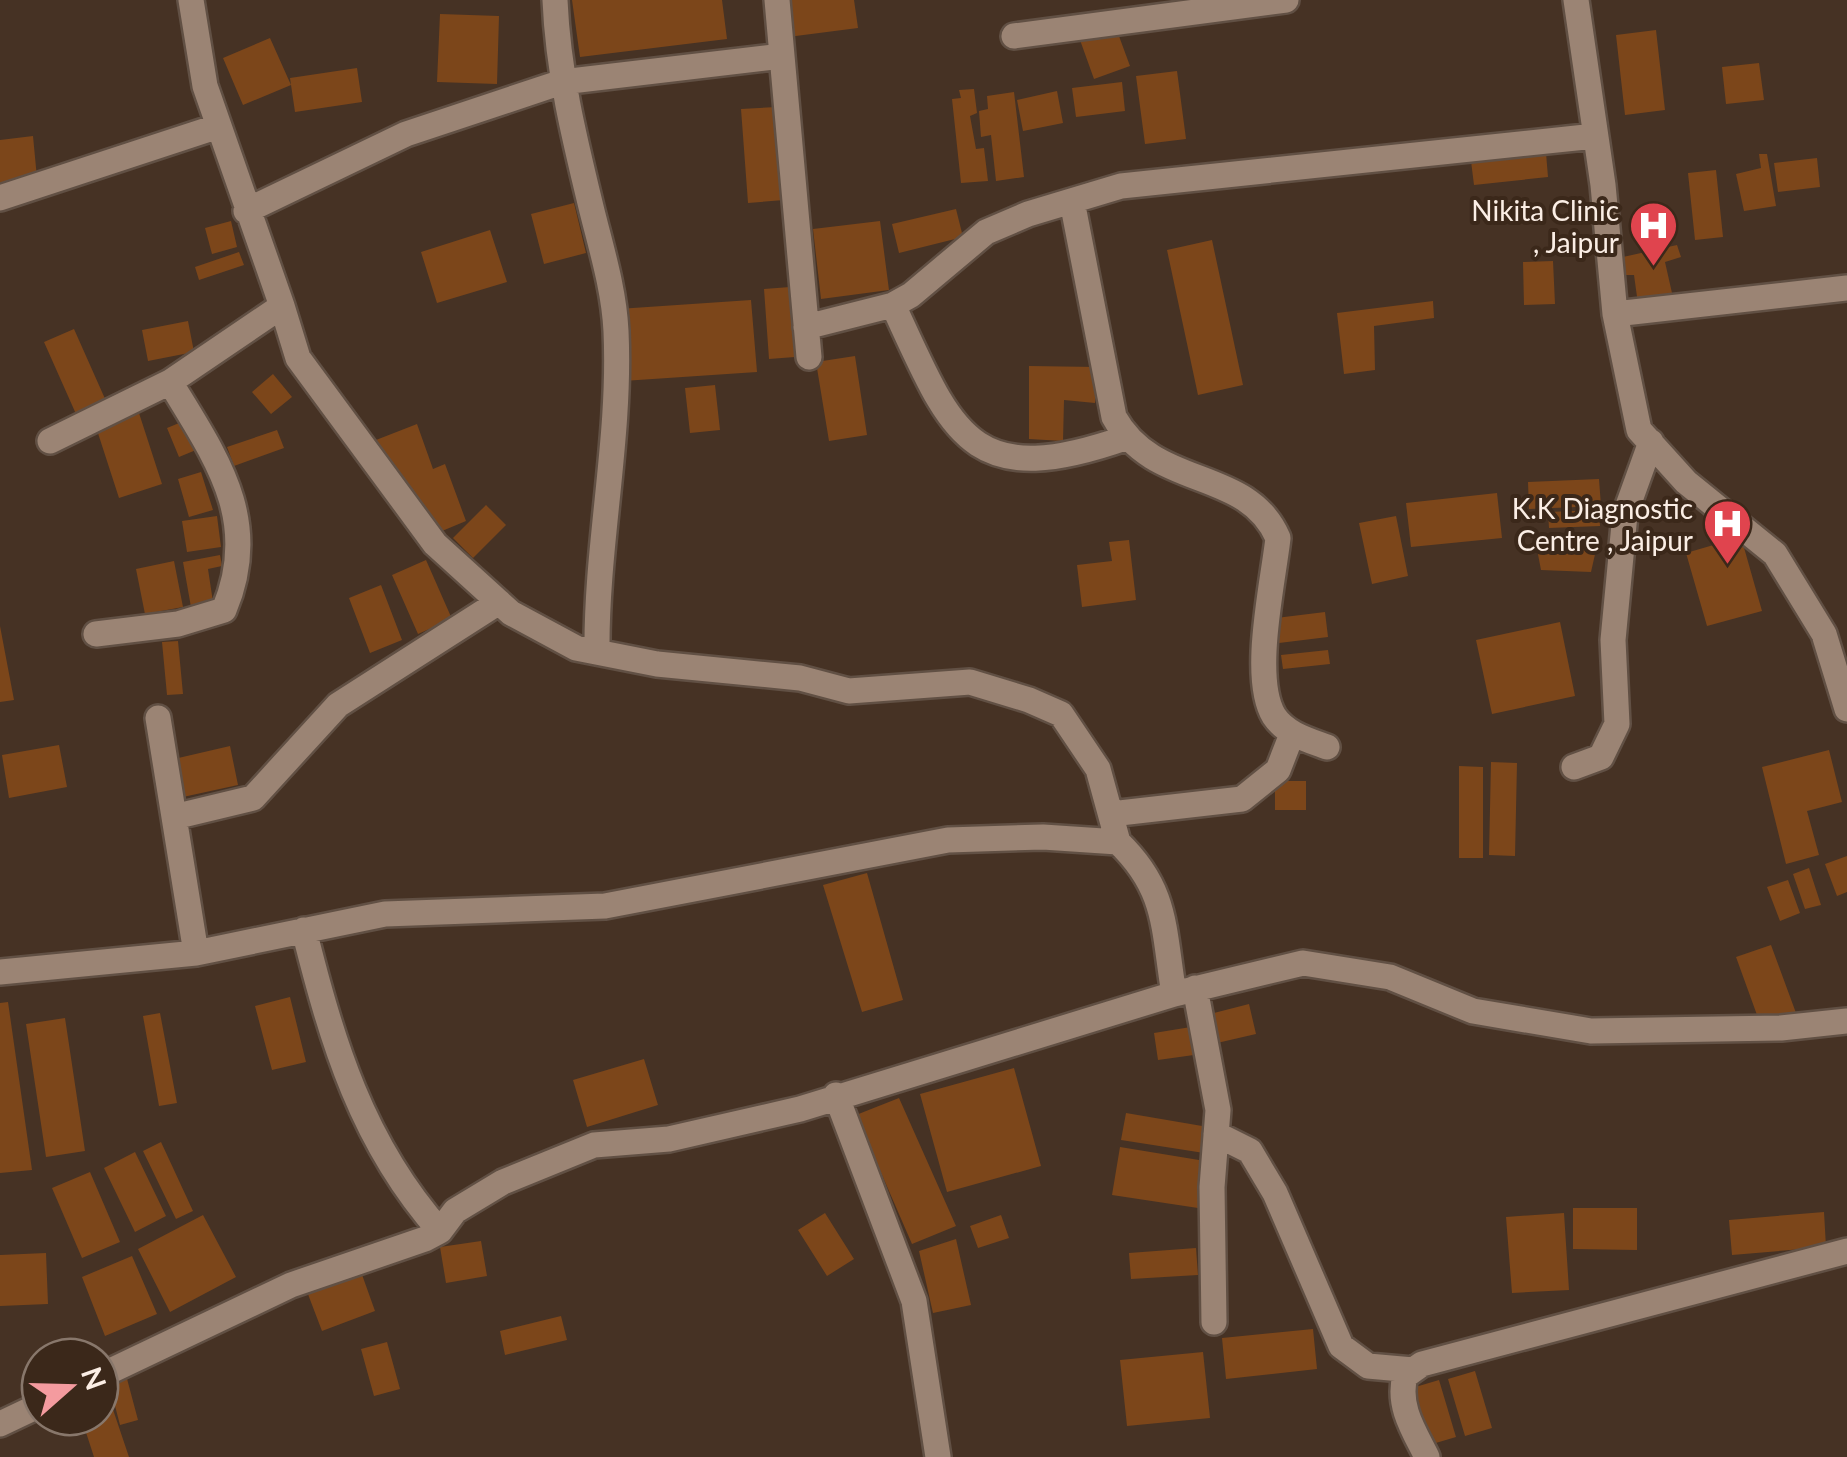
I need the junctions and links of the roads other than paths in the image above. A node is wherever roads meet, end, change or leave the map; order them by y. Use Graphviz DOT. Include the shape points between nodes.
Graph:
graph roads {
  1 [pos="192,0"];
  2 [pos="555,0"];
  3 [pos="777,0"];
  4 [pos="1286,0"];
  5 [pos="1576,0"];
  6 [pos="1014,36"];
  7 [pos="782,56"];
  8 [pos="562,82"];
  9 [pos="218,126"];
  10 [pos="1595,136"];
  11 [pos="0,198"];
  12 [pos="1072,201"];
  13 [pos="246,212"];
  14 [pos="1847,288"];
  15 [pos="893,304"];
  16 [pos="282,306"];
  17 [pos="1615,314"];
  18 [pos="806,327"];
  19 [pos="809,357"];
  20 [pos="170,382"];
  21 [pos="1125,438"];
  22 [pos="50,441"];
  23 [pos="1650,442"];
  24 [pos="499,602"];
  25 [pos="96,634"];
  26 [pos="597,652"];
  27 [pos="1847,709"];
  28 [pos="158,718"];
  29 [pos="1292,734"];
  30 [pos="1327,747"];
  31 [pos="1574,767"];
  32 [pos="1111,814"];
  33 [pos="174,817"];
  34 [pos="1118,842"];
  35 [pos="304,930"];
  36 [pos="196,953"];
  37 [pos="0,972"];
  38 [pos="1184,991"];
  39 [pos="1847,1022"];
  40 [pos="836,1095"];
  41 [pos="1216,1134"];
  42 [pos="440,1231"];
  43 [pos="1847,1251"];
  44 [pos="1214,1322"];
  45 [pos="120,1366"];
  46 [pos="1414,1370"];
  47 [pos="938,1457"];
  48 [pos="1427,1457"];
  1 -- 9 [label="street"];
  2 -- 8 [label="street"];
  3 -- 7 [label="street"];
  4 -- 6 [label="street"];
  5 -- 10 [label="street"];
  7 -- 8 [label="street"];
  7 -- 18 [label="street"];
  8 -- 13 [label="street" via="406,134"];
  8 -- 26 [label="street" via="616,330 615,444 596,592"];
  9 -- 11 [label="street"];
  9 -- 13 [label="street"];
  10 -- 12 [label="street" via="1121,186"];
  10 -- 17 [label="street"];
  12 -- 15 [label="street" via="986,232"];
  12 -- 21 [label="street" via="1106,393"];
  13 -- 16 [label="street"];
  14 -- 17 [label="street"];
  15 -- 18 [label="street"];
  15 -- 21 [label="street" via="953,424 978,447 1048,458"];
  16 -- 20 [label="street"];
  16 -- 24 [label="street" via="298,358 435,544"];
  17 -- 23 [label="street" via="1639,430"];
  18 -- 19 [label="street"];
  20 -- 22 [label="street"];
  20 -- 25 [label="street" via="227,483 237,514 236,582 224,610 202,620"];
  21 -- 29 [label="street" via="1164,466 1256,503 1270,519 1278,538 1262,690"];
  23 -- 27 [label="street" via="1686,482 1775,554 1824,634"];
  23 -- 31 [label="street" via="1624,514 1613,640 1617,724 1601,758"];
  24 -- 26 [label="street" via="576,648"];
  24 -- 33 [label="street" via="338,705 253,798"];
  26 -- 32 [label="street" via="800,678 849,691 970,682 1029,700 1060,714 1098,769"];
  28 -- 33 [label="street"];
  29 -- 30 [label="street"];
  29 -- 32 [label="street" via="1278,770 1242,800"];
  32 -- 34 [label="street"];
  33 -- 36 [label="street"];
  34 -- 35 [label="street" via="948,840 605,906 386,914"];
  34 -- 38 [label="street" via="1156,888"];
  35 -- 36 [label="street"];
  35 -- 42 [label="street" via="362,1113 401,1187"];
  36 -- 37 [label="street"];
  38 -- 39 [label="street" via="1303,963 1390,978 1473,1011 1591,1031"];
  38 -- 40 [label="street"];
  38 -- 41 [label="street" via="1218,1110"];
  40 -- 42 [label="street" via="669,1139 594,1144 503,1182 455,1211"];
  40 -- 47 [label="street" via="914,1301"];
  41 -- 44 [label="street"];
  41 -- 46 [label="street" via="1250,1152 1266,1179 1340,1346 1368,1366"];
  42 -- 45 [label="street" via="291,1285"];
  43 -- 46 [label="street"];
  46 -- 48 [label="street" via="1405,1376 1404,1409"];
}
